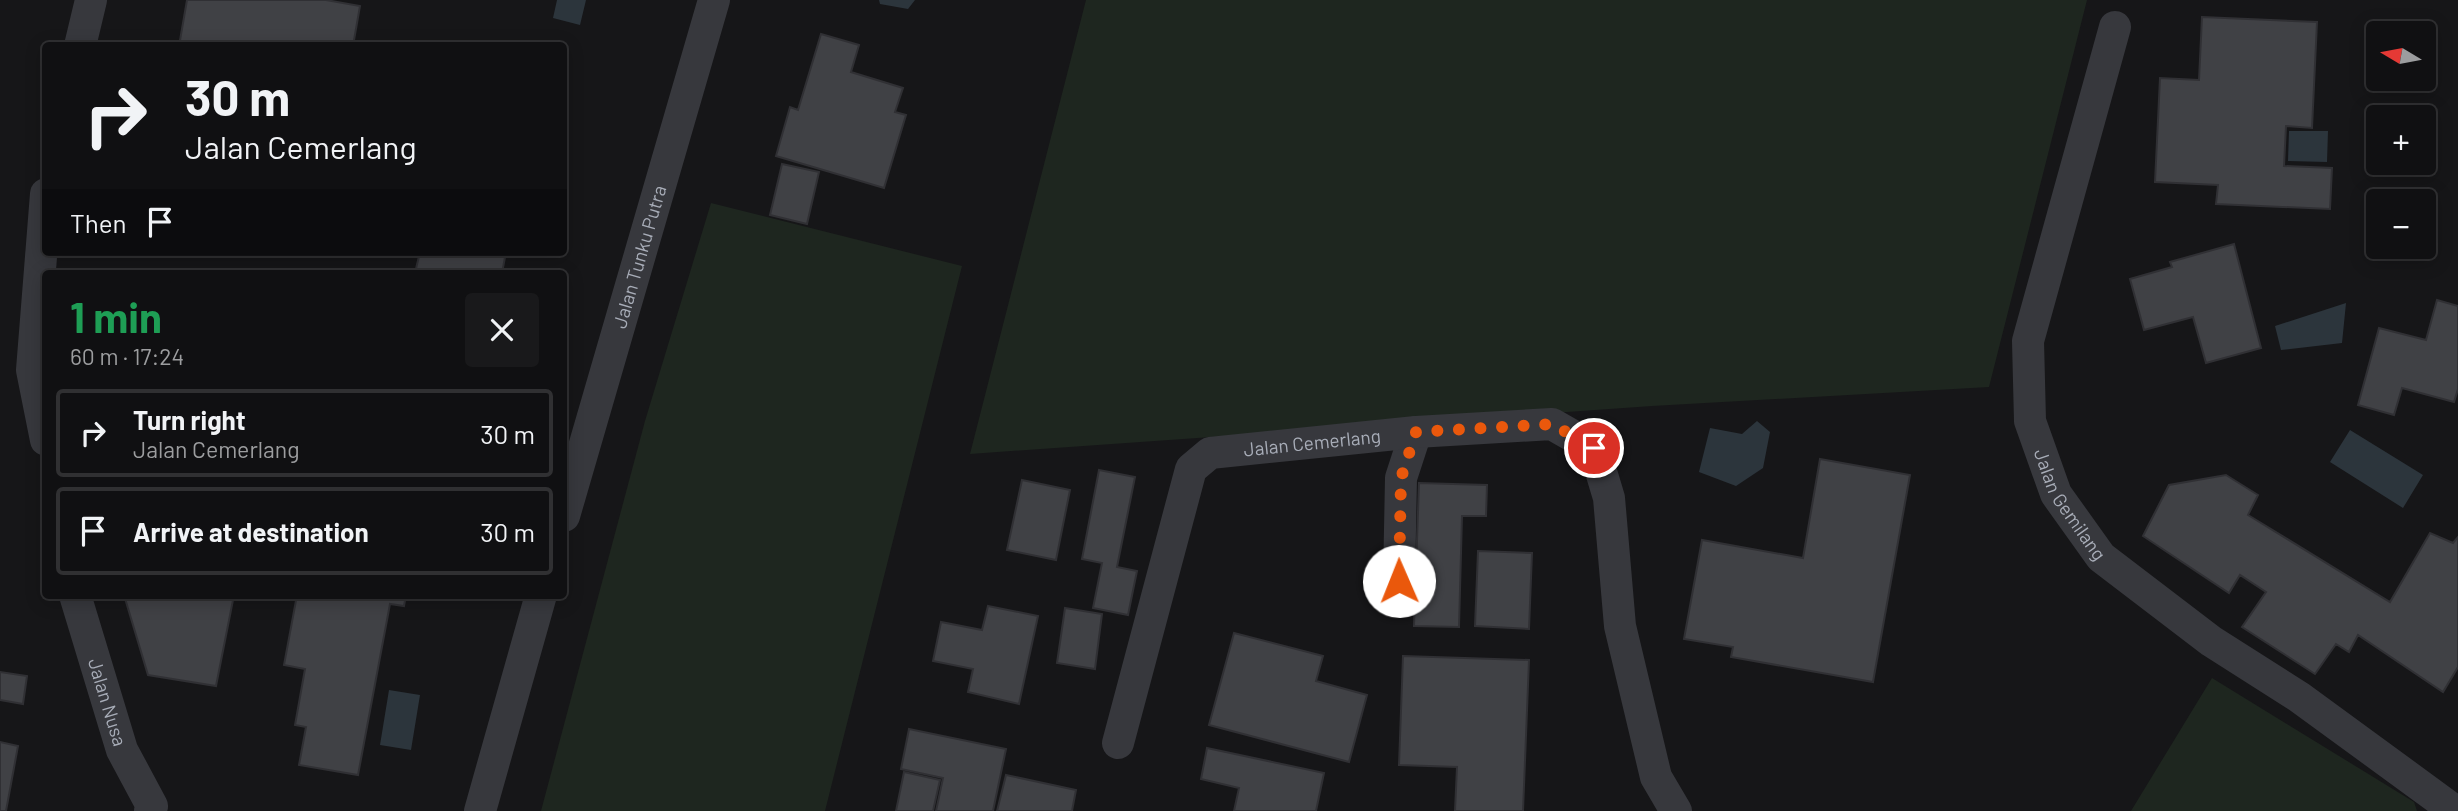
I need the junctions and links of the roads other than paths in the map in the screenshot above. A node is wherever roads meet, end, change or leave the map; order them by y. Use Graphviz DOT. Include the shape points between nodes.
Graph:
graph roads {
  1 [pos="91,0"];
  2 [pos="714,0"];
  3 [pos="2115,27"];
  4 [pos="81,42"];
  5 [pos="42,244"];
  6 [pos="42,420"];
  7 [pos="1416,432"];
  8 [pos="567,506"];
  9 [pos="1399,581"];
  10 [pos="76,599"];
  11 [pos="540,599"];
  12 [pos="1118,744"];
  13 [pos="159,809"];
  14 [pos="480,811"];
  15 [pos="1676,811"];
  16 [pos="2455,811"];
  1 -- 4 [label="street"];
  2 -- 8 [label="street, Jalan Tunku Putra"];
  3 -- 16 [label="street, Jalan Gemilang" via="2028,341 2030,421 2056,494 2101,557 2211,641 2300,697"];
  5 -- 6 [label="street" via="32,370"];
  7 -- 9 [label="street" via="1401,478"];
  7 -- 12 [label="street, Jalan Cemerlang" via="1210,453 1191,469"];
  7 -- 15 [label="street, Jalan Cemerlang" via="1552,424 1594,448 1609,498 1620,626 1656,777"];
  10 -- 13 [label="street, Jalan Nusa" via="122,750"];
  11 -- 14 [label="street"];
}
